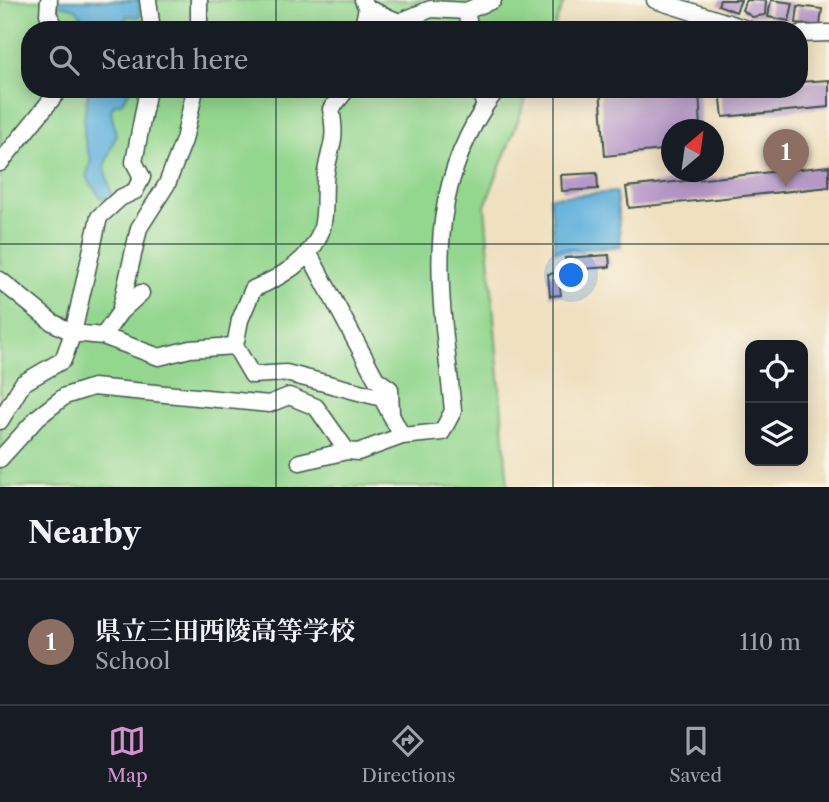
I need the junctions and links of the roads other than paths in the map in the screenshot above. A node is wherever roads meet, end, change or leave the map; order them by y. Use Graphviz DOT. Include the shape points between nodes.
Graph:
graph roads {
  1 [pos="49,0"];
  2 [pos="148,0"];
  3 [pos="199,0"];
  4 [pos="493,0"];
  5 [pos="654,0"];
  6 [pos="365,4"];
  7 [pos="431,9"];
  8 [pos="466,11"];
  9 [pos="52,21"];
  10 [pos="151,21"];
  11 [pos="199,21"];
  12 [pos="397,21"];
  13 [pos="401,21"];
  14 [pos="422,21"];
  15 [pos="468,21"];
  16 [pos="721,21"];
  17 [pos="829,33"];
  18 [pos="808,34"];
  19 [pos="53,98"];
  20 [pos="146,98"];
  21 [pos="193,98"];
  22 [pos="340,98"];
  23 [pos="482,98"];
  24 [pos="491,98"];
  25 [pos="485,106"];
  26 [pos="0,163"];
  27 [pos="308,252"];
  28 [pos="0,280"];
  29 [pos="141,293"];
  30 [pos="120,312"];
  31 [pos="73,332"];
  32 [pos="103,336"];
  33 [pos="235,346"];
  34 [pos="391,415"];
  35 [pos="0,421"];
  36 [pos="402,436"];
  37 [pos="346,451"];
  38 [pos="0,459"];
  39 [pos="300,463"];
  1 -- 9 [label="street"];
  2 -- 10 [label="street"];
  3 -- 11 [label="street"];
  4 -- 8 [label="street"];
  5 -- 16 [label="street"];
  6 -- 12 [label="street"];
  7 -- 8 [label="street"];
  7 -- 13 [label="street"];
  7 -- 14 [label="street"];
  8 -- 15 [label="street"];
  17 -- 18 [label="street"];
  19 -- 26 [label="street"];
  20 -- 31 [label="street" via="134,162 142,177 135,191 99,217"];
  21 -- 30 [label="street" via="184,140 167,184 139,228"];
  22 -- 27 [label="street" via="331,109 336,135 326,172 321,231"];
  23 -- 25 [label="street"];
  24 -- 25 [label="street"];
  25 -- 36 [label="street" via="467,133 452,172 439,235 453,411 442,432"];
  27 -- 33 [label="street" via="281,276 253,289"];
  27 -- 34 [label="street" via="376,379 390,390"];
  28 -- 31 [label="street" via="52,322"];
  29 -- 30 [label="street"];
  30 -- 32 [label="street"];
  31 -- 32 [label="street"];
  31 -- 35 [label="street" via="62,360 23,383"];
  32 -- 33 [label="street" via="159,357"];
  33 -- 34 [label="street" via="252,375 286,373 382,398"];
  34 -- 36 [label="street"];
  36 -- 37 [label="street" via="358,452"];
  37 -- 38 [label="street" via="316,407 289,396 269,404 93,387 65,396"];
  37 -- 39 [label="street"];
}
